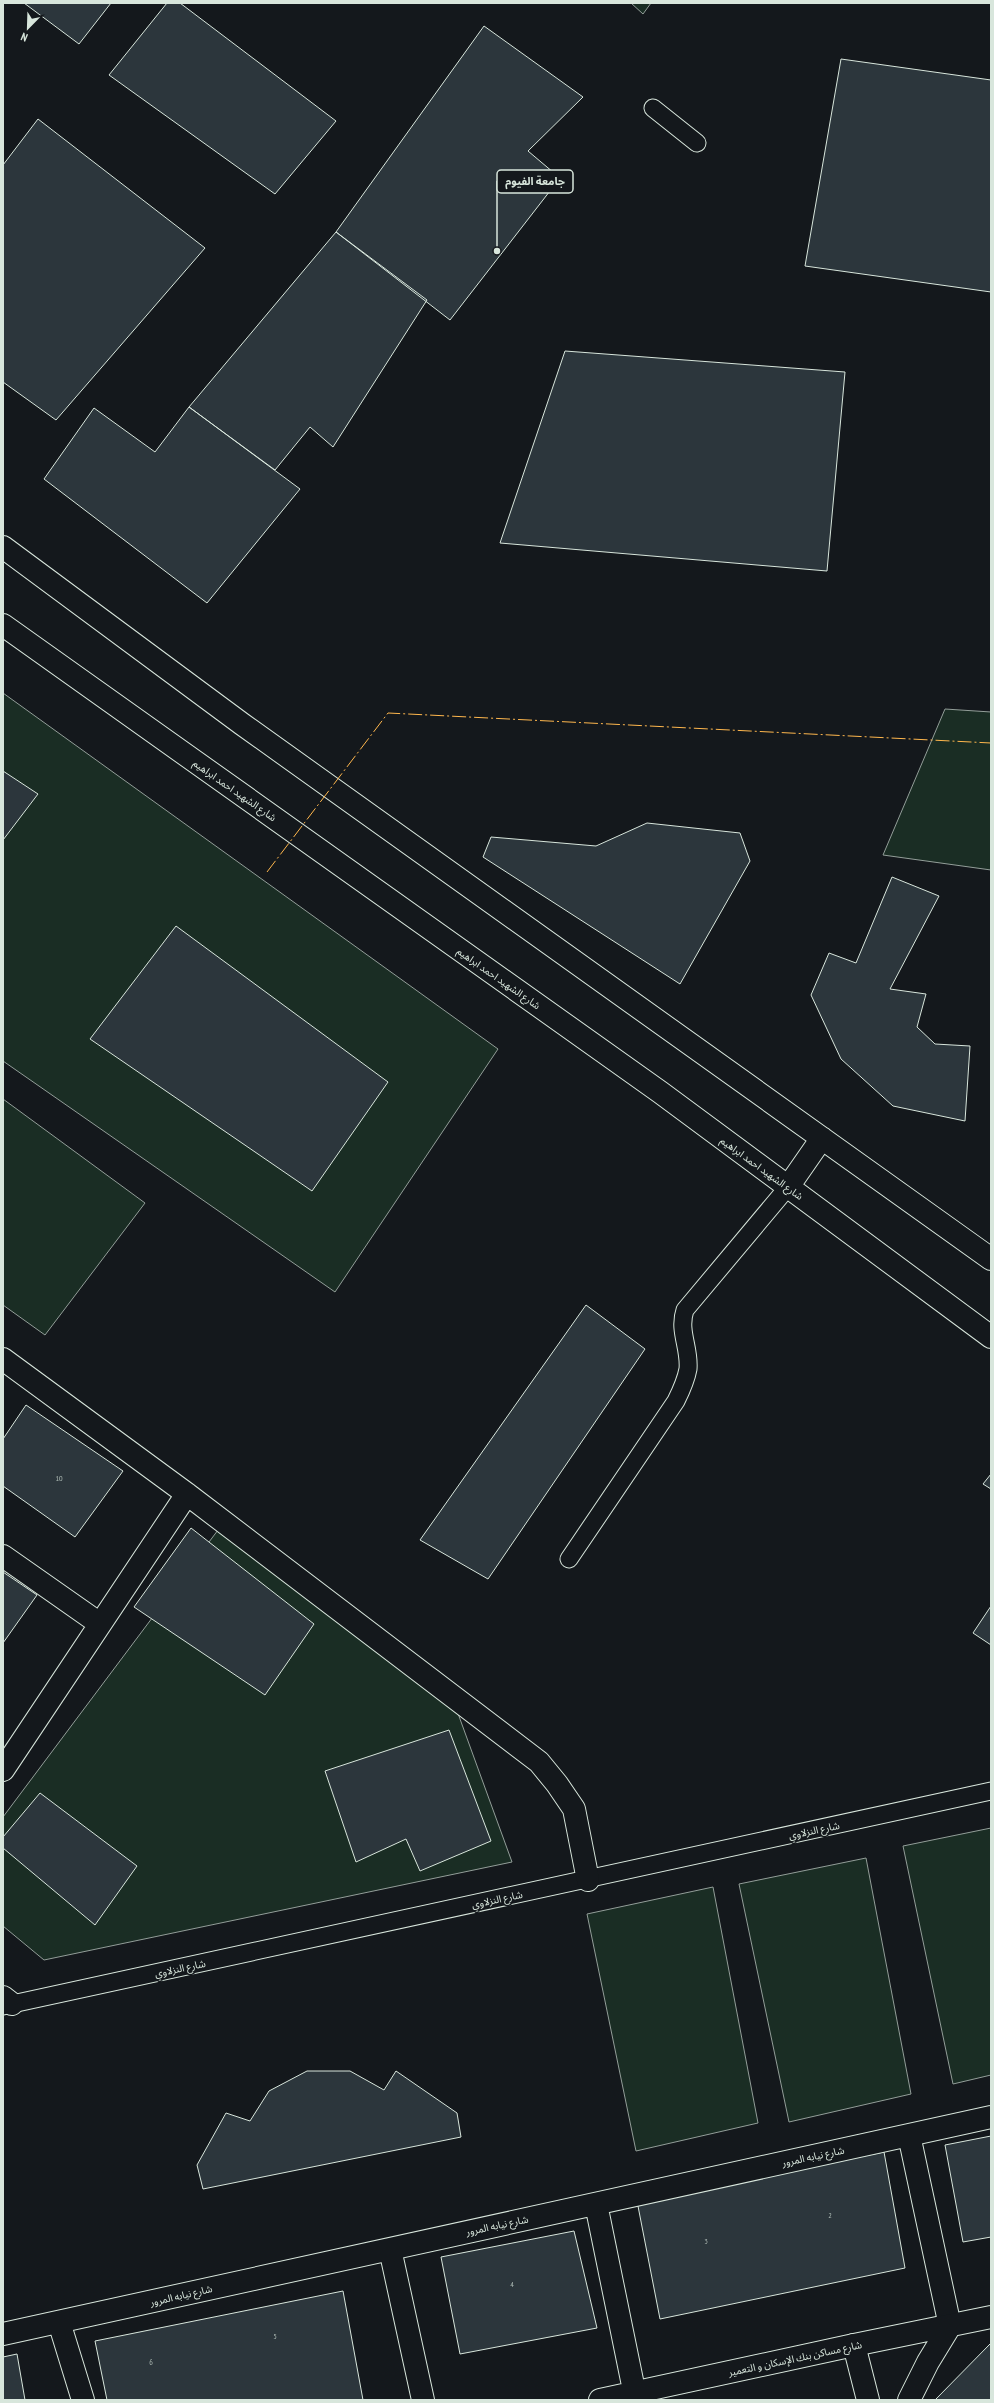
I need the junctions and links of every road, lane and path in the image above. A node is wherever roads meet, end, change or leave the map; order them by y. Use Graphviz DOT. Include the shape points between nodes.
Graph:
graph roads {
  1 [pos="653,108"];
  2 [pos="697,143"];
  3 [pos="3,547"];
  4 [pos="5,632"];
  5 [pos="822,1138"];
  6 [pos="788,1187"];
  7 [pos="991,1259"];
  8 [pos="991,1337"];
  9 [pos="3,1359"];
  10 [pos="187,1494"];
  11 [pos="3,1556"];
  12 [pos="569,1559"];
  13 [pos="100,1624"];
  14 [pos="3,1770"];
  15 [pos="991,1792"];
  16 [pos="588,1880"];
  17 [pos="6,2002"];
  18 [pos="991,2117"];
  19 [pos="909,2135"];
  20 [pos="596,2204"];
  21 [pos="390,2248"];
  22 [pos="991,2317"];
  23 [pos="59,2322"];
  24 [pos="950,2326"];
  25 [pos="3,2334"];
  26 [pos="854,2345"];
  27 [pos="635,2396"];
  28 [pos="83,2400"];
  29 [pos="423,2400"];
  30 [pos="600,2400"];
  31 [pos="868,2400"];
  32 [pos="909,2400"];
  1 -- 2 [label="lane"];
  3 -- 5 [label="street" via="242,724"];
  4 -- 6 [label="street, شارع الشهيد احمد ابراهيم" via="653,1088"];
  5 -- 6 [label="street"];
  5 -- 7 [label="street"];
  6 -- 8 [label="street, شارع الشهيد احمد ابراهيم"];
  6 -- 12 [label="lane" via="685,1310 681,1321 688,1368 683,1388"];
  9 -- 10 [label="street"];
  10 -- 13 [label="street"];
  10 -- 16 [label="street" via="539,1762 574,1809"];
  11 -- 13 [label="street"];
  13 -- 14 [label="street"];
  15 -- 16 [label="lane, شارع النزلاوي"];
  16 -- 17 [label="lane, شارع النزلاوي"];
  18 -- 19 [label="street, شارع نيابه المرور"];
  19 -- 20 [label="street, شارع نيابه المرور"];
  19 -- 24 [label="street"];
  20 -- 21 [label="street, شارع نيابه المرور"];
  20 -- 27 [label="street"];
  21 -- 23 [label="street, شارع نيابه المرور"];
  21 -- 29 [label="street"];
  22 -- 24 [label="street, شارع مساكن بنك الإسكان و التعمير"];
  23 -- 25 [label="street, شارع نيابه المرور"];
  23 -- 28 [label="street"];
  24 -- 26 [label="street, شارع مساكن بنك الإسكان و التعمير"];
  24 -- 32 [label="street"];
  26 -- 27 [label="street, شارع مساكن بنك الإسكان و التعمير"];
  26 -- 31 [label="street"];
  27 -- 30 [label="street, شارع مساكن بنك الإسكان و التعمير"];
}
